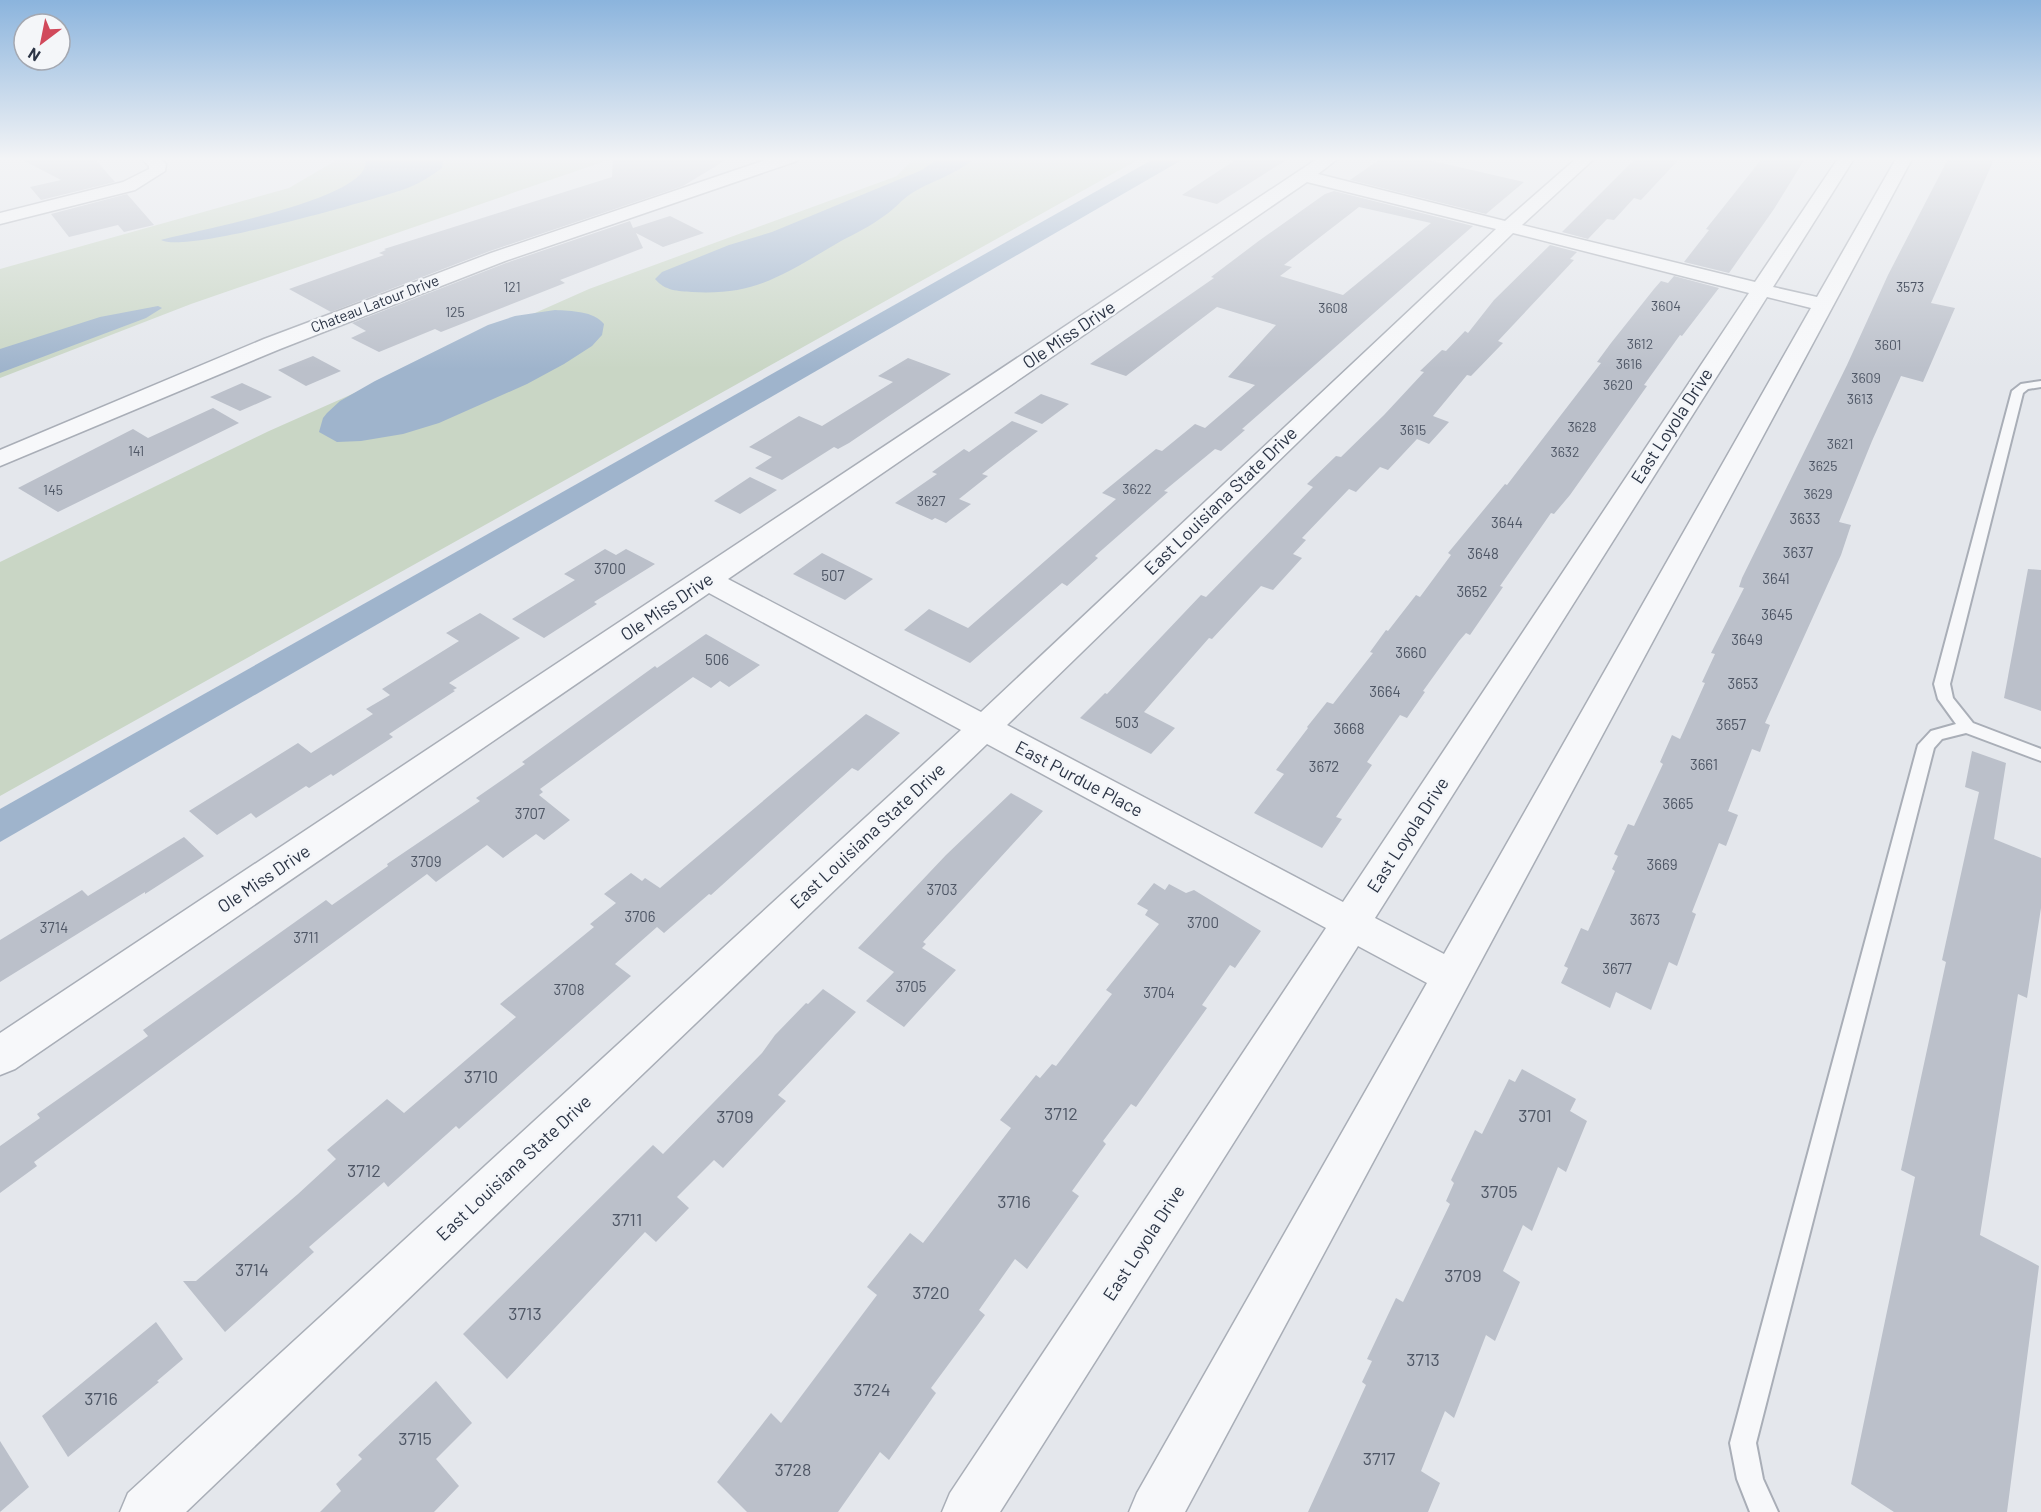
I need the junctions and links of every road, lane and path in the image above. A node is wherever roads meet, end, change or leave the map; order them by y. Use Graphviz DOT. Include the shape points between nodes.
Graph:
graph roads {
  1 [pos="583,228"];
  2 [pos="1228,228"];
  3 [pos="1507,228"];
  4 [pos="1515,228"];
  5 [pos="1801,228"];
  6 [pos="1866,228"];
  7 [pos="1761,289"];
  8 [pos="1823,305"];
  9 [pos="2041,384"];
  10 [pos="0,459"];
  11 [pos="707,580"];
  12 [pos="1967,727"];
  13 [pos="984,728"];
  14 [pos="2041,755"];
  15 [pos="1351,923"];
  16 [pos="1451,976"];
  17 [pos="0,1056"];
  18 [pos="147,1512"];
  19 [pos="969,1512"];
  20 [pos="1156,1512"];
  21 [pos="1764,1512"];
  1 -- 10 [label="street, Chateau Latour Drive" via="262,348"];
  2 -- 11 [label="street, Ole Miss Drive"];
  3 -- 13 [label="street, East Louisiana State Drive"];
  4 -- 7 [label="street"];
  5 -- 7 [label="street, East Loyola Drive"];
  6 -- 8 [label="street"];
  7 -- 8 [label="street"];
  7 -- 15 [label="street, East Loyola Drive"];
  8 -- 16 [label="street"];
  9 -- 12 [label="lane" via="2018,391 1942,684 1946,699"];
  11 -- 13 [label="street, East Purdue Place"];
  11 -- 17 [label="street, Ole Miss Drive"];
  12 -- 14 [label="lane"];
  12 -- 21 [label="lane" via="1937,735 1926,745 1743,1443 1745,1467"];
  13 -- 15 [label="street, East Purdue Place"];
  13 -- 18 [label="street, East Louisiana State Drive"];
  15 -- 16 [label="street, East Purdue Place"];
  15 -- 19 [label="street, East Loyola Drive"];
  16 -- 20 [label="street"];
}
